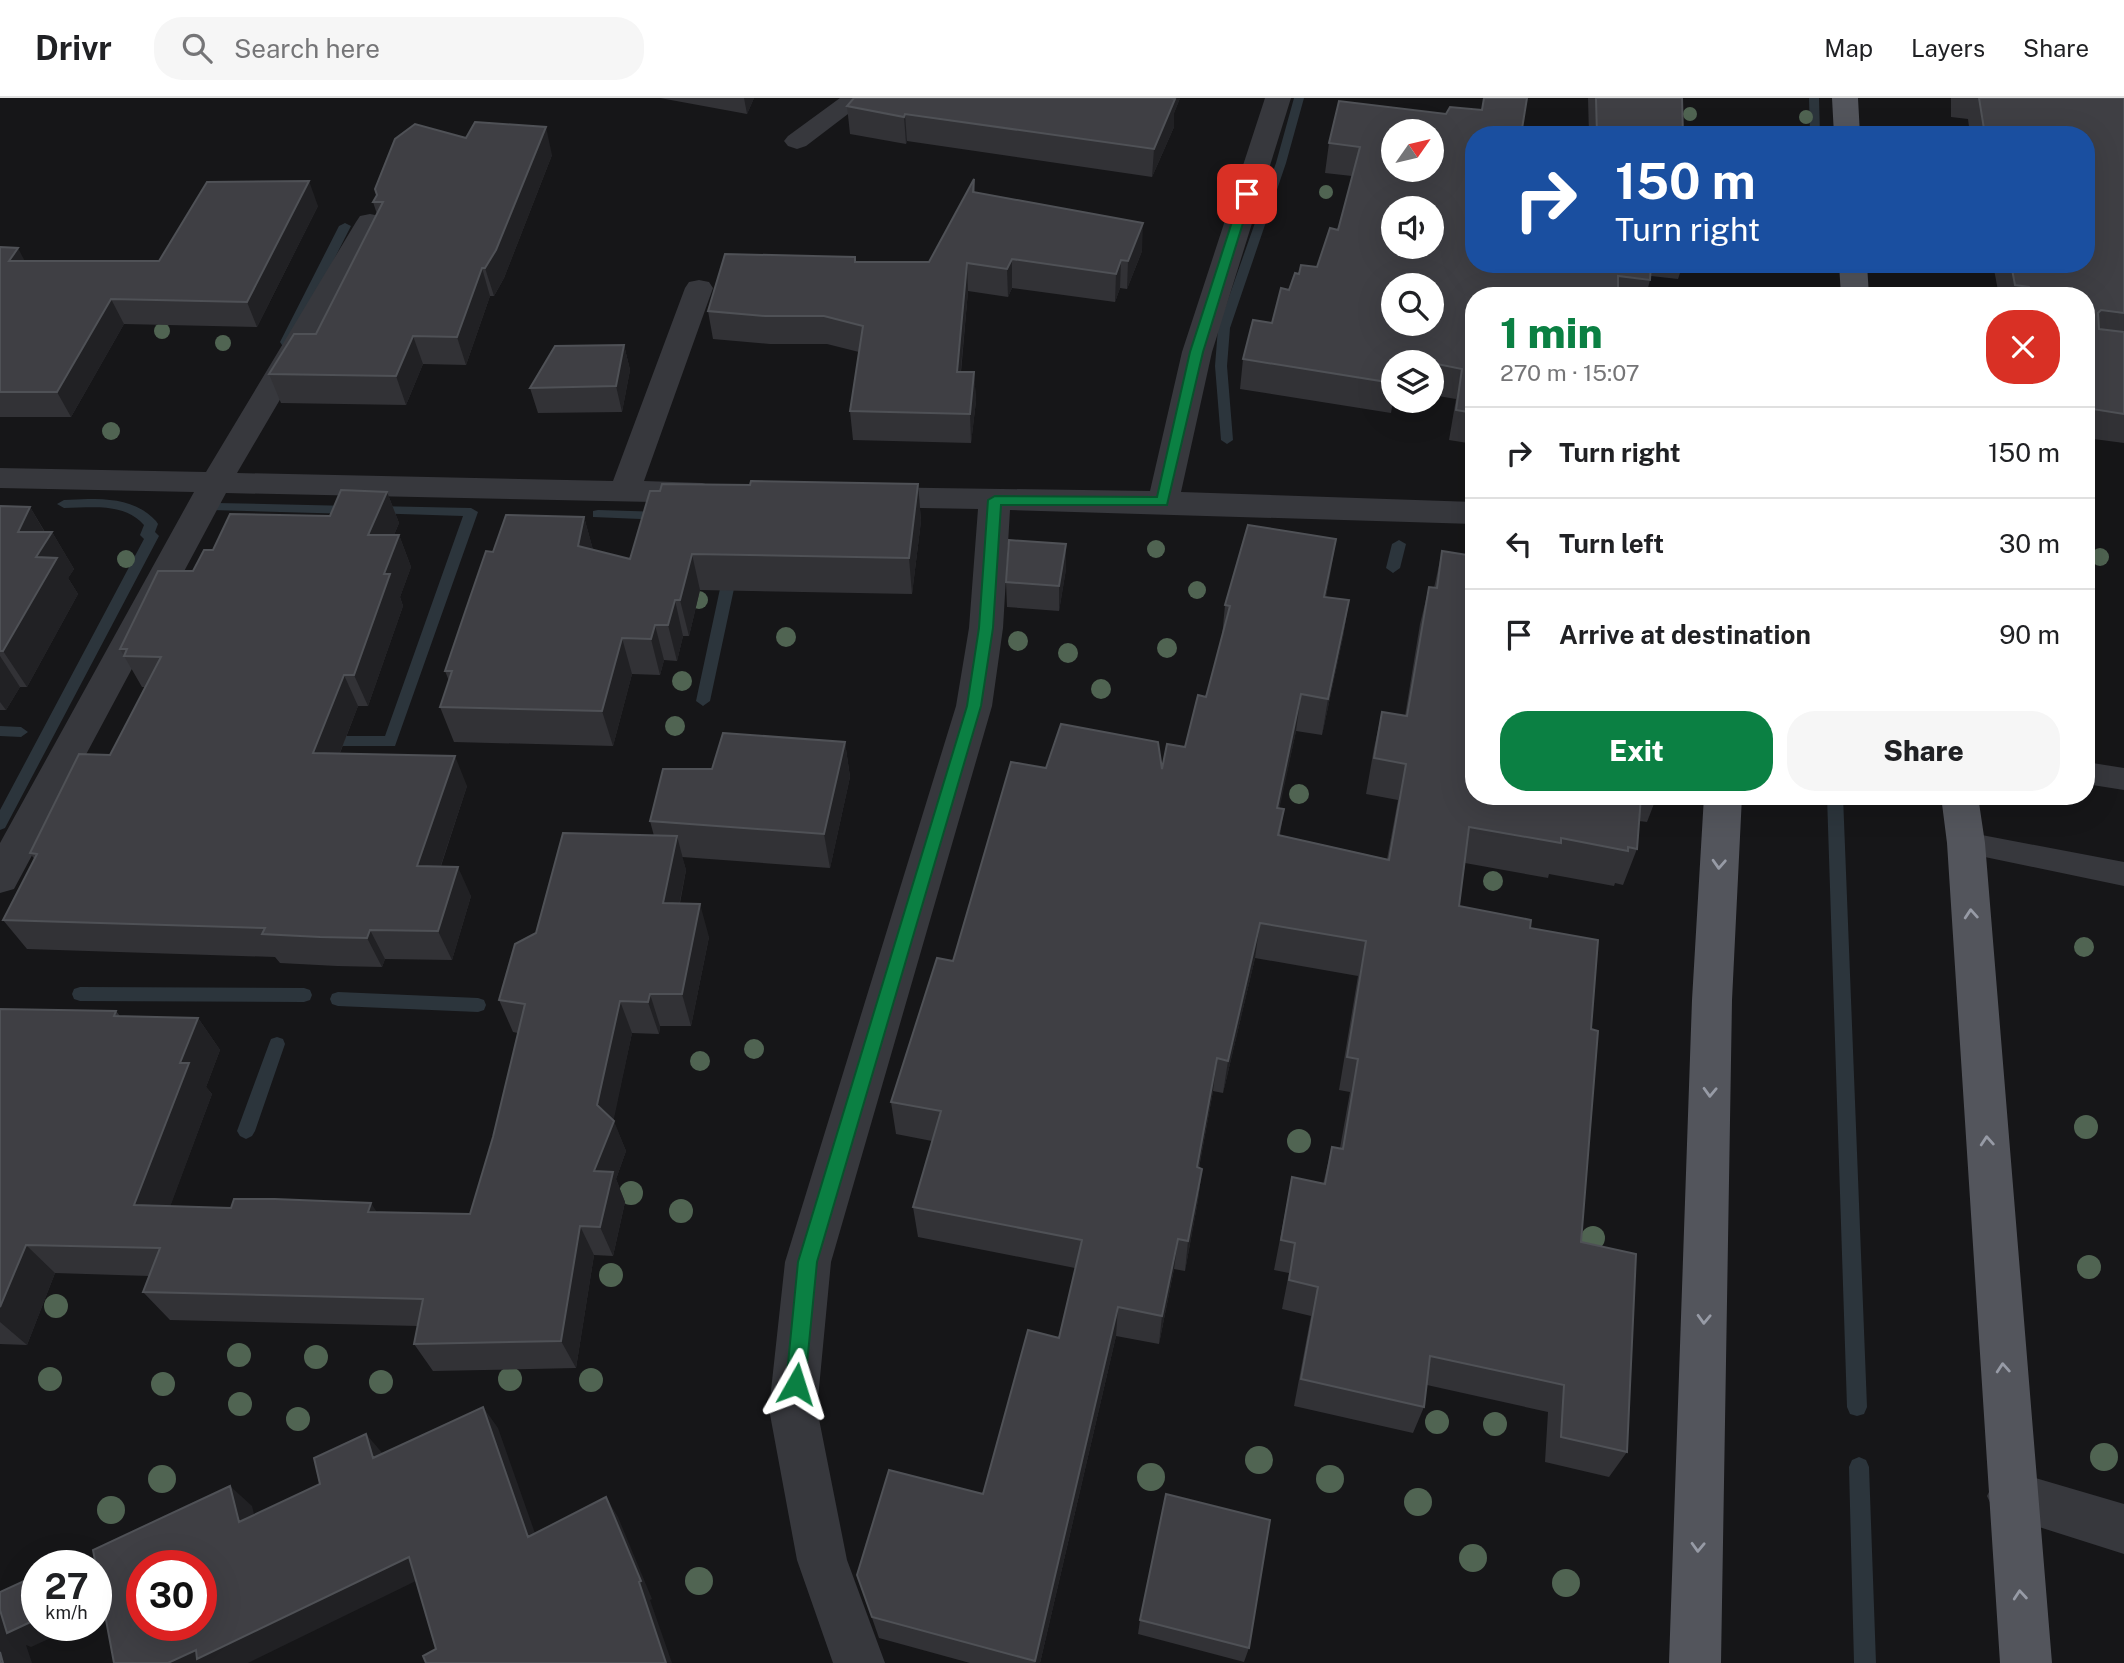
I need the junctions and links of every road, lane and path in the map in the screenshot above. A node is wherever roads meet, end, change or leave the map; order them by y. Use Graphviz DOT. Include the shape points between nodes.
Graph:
graph roads {
  1 [pos="856,98"];
  2 [pos="1278,98"];
  3 [pos="1845,98"];
  4 [pos="1847,126"];
  5 [pos="797,141"];
  6 [pos="370,222"];
  7 [pos="699,288"];
  8 [pos="0,478"];
  9 [pos="216,482"];
  10 [pos="625,491"];
  11 [pos="735,494"];
  12 [pos="844,497"];
  13 [pos="995,500"];
  14 [pos="1163,502"];
  15 [pos="1465,513"];
  16 [pos="2095,774"];
  17 [pos="2124,779"];
  18 [pos="1723,805"];
  19 [pos="1960,805"];
  20 [pos="1966,843"];
  21 [pos="2124,874"];
  22 [pos="0,878"];
  23 [pos="2012,1496"];
  24 [pos="2124,1529"];
  25 [pos="859,1663"];
  26 [pos="1695,1663"];
  27 [pos="2026,1663"];
  1 -- 5 [label="street"];
  2 -- 14 [label="street" via="1196,352"];
  3 -- 4 [label="main road"];
  6 -- 9 [label="street"];
  7 -- 10 [label="street"];
  8 -- 9 [label="street"];
  9 -- 10 [label="street"];
  9 -- 22 [label="street"];
  10 -- 11 [label="street"];
  12 -- 13 [label="street"];
  13 -- 14 [label="street"];
  13 -- 25 [label="street" via="986,628 974,706 808,1262 793,1409 822,1560"];
  14 -- 15 [label="street"];
  16 -- 17 [label="lane"];
  18 -- 26 [label="main road, one-way" via="1712,1000"];
  19 -- 20 [label="main road"];
  20 -- 21 [label="lane"];
  23 -- 20 [label="main road, one-way"];
  23 -- 24 [label="street"];
  27 -- 23 [label="main road, one-way"];
}
